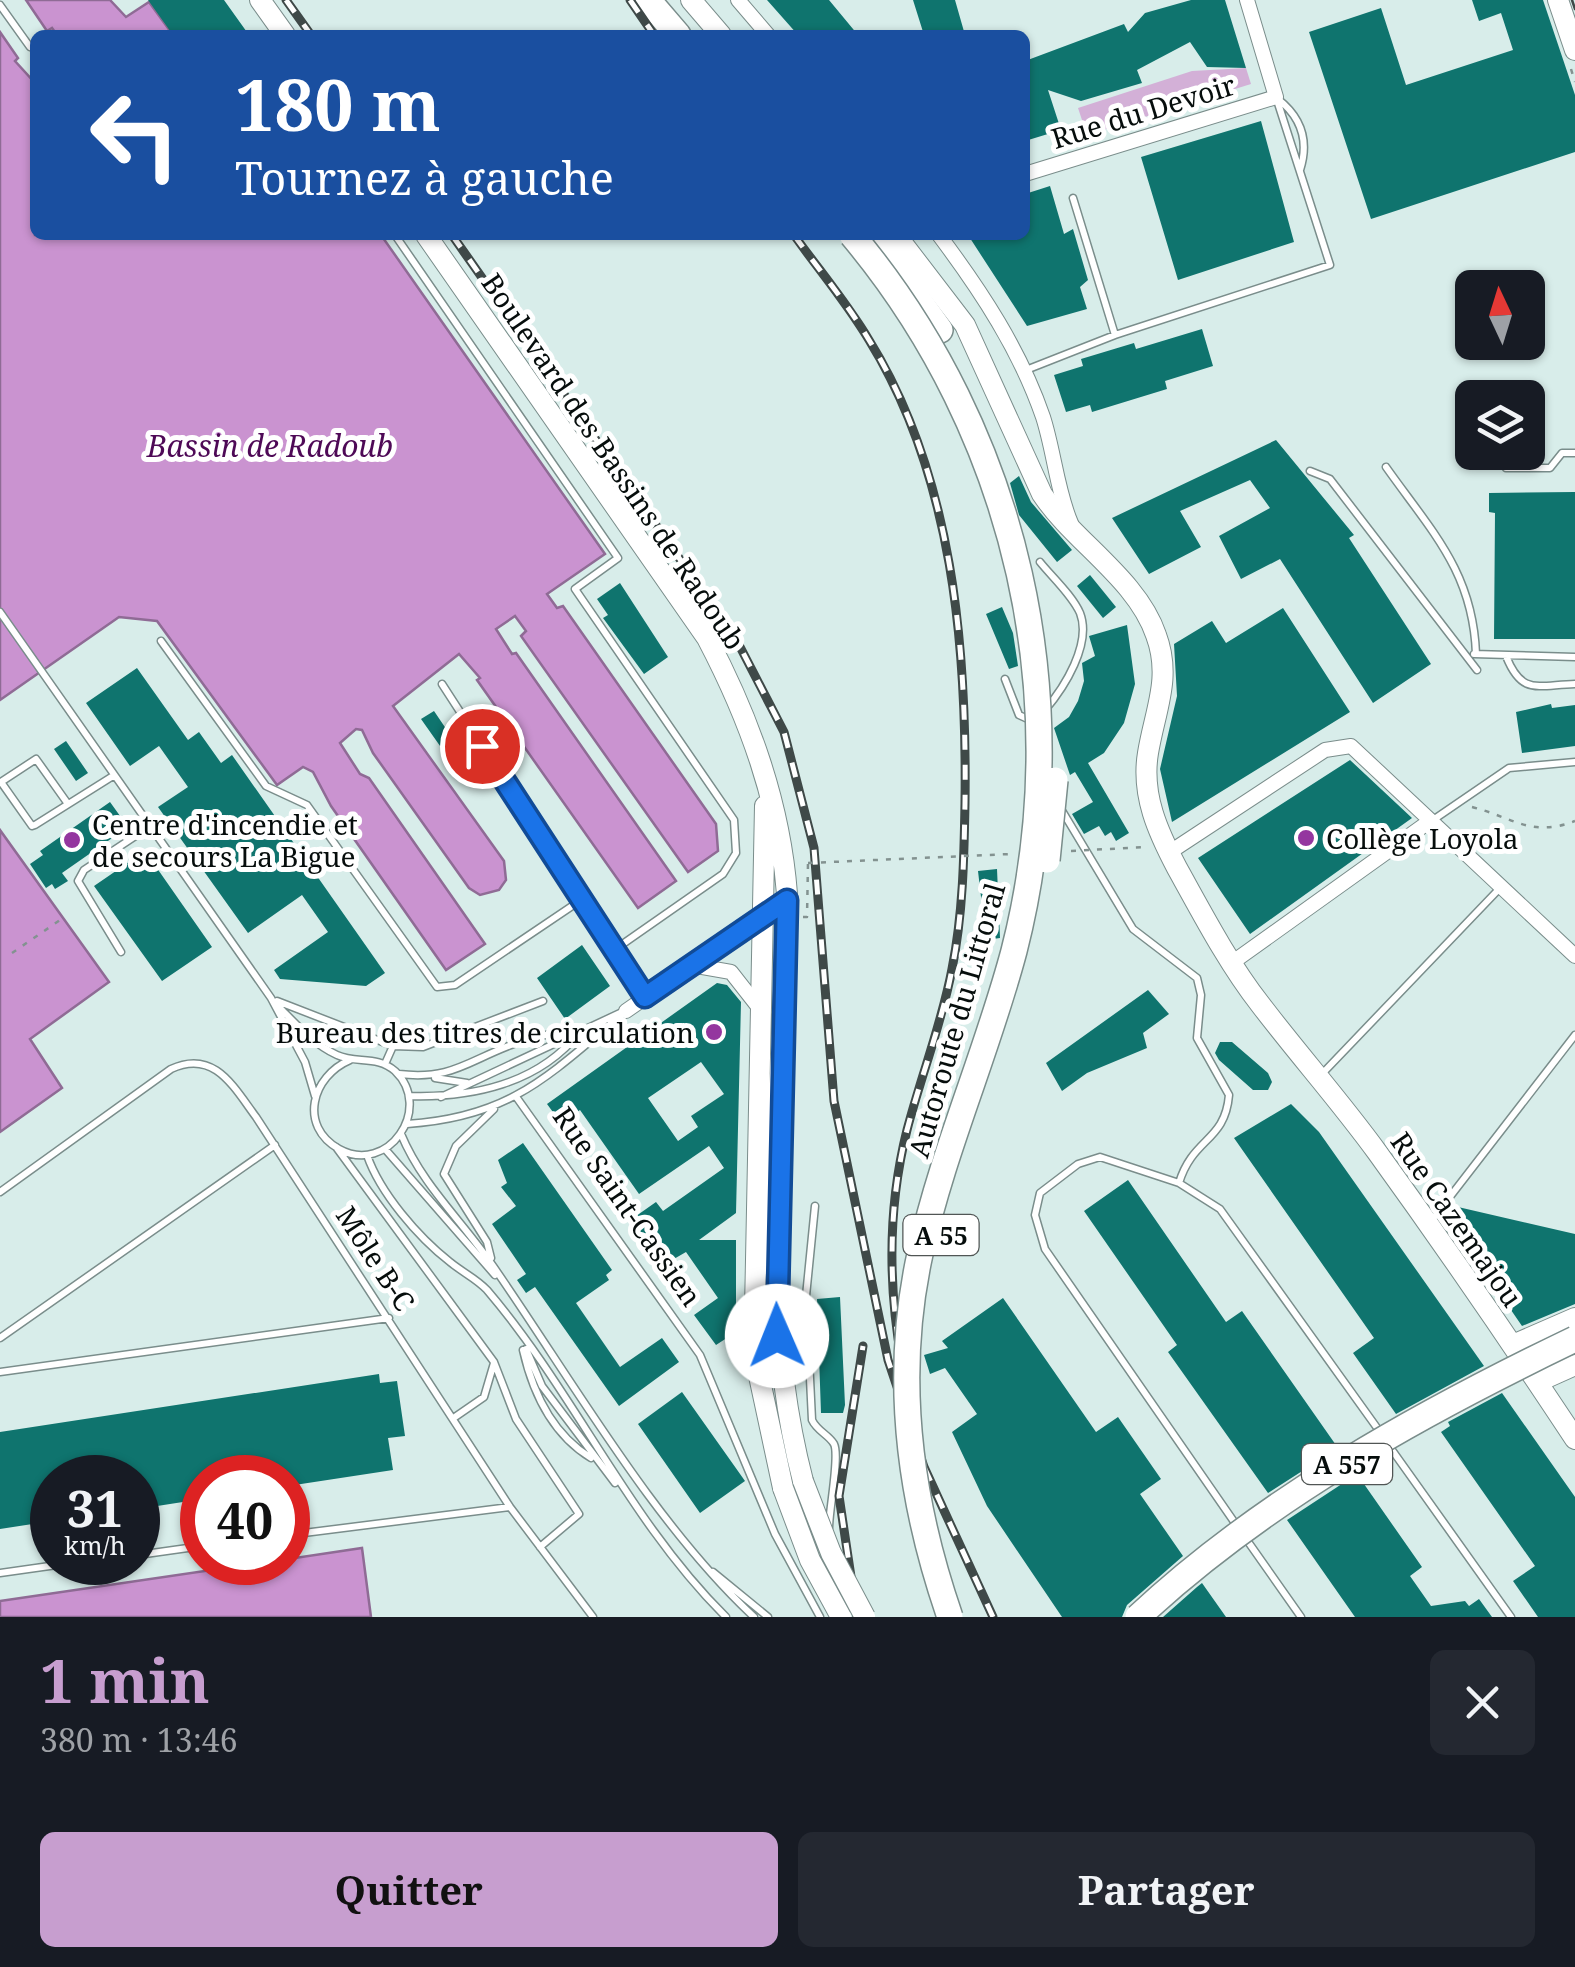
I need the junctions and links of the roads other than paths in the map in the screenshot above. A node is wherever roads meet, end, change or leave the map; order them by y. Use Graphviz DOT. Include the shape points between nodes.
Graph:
graph roads {
  1 [pos="260,0"];
  2 [pos="648,0"];
  3 [pos="669,0"];
  4 [pos="691,0"];
  5 [pos="738,0"];
  6 [pos="1247,0"];
  7 [pos="1558,0"];
  8 [pos="0,4"];
  9 [pos="281,30"];
  10 [pos="674,30"];
  11 [pos="695,30"];
  12 [pos="716,30"];
  13 [pos="764,30"];
  14 [pos="30,47"];
  15 [pos="1575,50"];
  16 [pos="1276,96"];
  17 [pos="1030,172"];
  18 [pos="1300,172"];
  19 [pos="1073,198"];
  20 [pos="398,240"];
  21 [pos="429,240"];
  22 [pos="855,240"];
  23 [pos="876,240"];
  24 [pos="900,240"];
  25 [pos="943,240"];
  26 [pos="1115,335"];
  27 [pos="1025,370"];
  28 [pos="1575,453"];
  29 [pos="1386,467"];
  30 [pos="1545,468"];
  31 [pos="1310,471"];
  32 [pos="1078,537"];
  33 [pos="1040,562"];
  34 [pos="0,612"];
  35 [pos="161,641"];
  36 [pos="1462,654"];
  37 [pos="1476,654"];
  38 [pos="1506,656"];
  39 [pos="1575,657"];
  40 [pos="1477,670"];
  41 [pos="1005,678"];
  42 [pos="442,684"];
  43 [pos="1575,684"];
  44 [pos="1036,723"];
  45 [pos="1575,762"];
  46 [pos="113,776"];
  47 [pos="766,779"];
  48 [pos="68,804"];
  49 [pos="1430,821"];
  50 [pos="149,826"];
  51 [pos="1170,852"];
  52 [pos="1501,886"];
  53 [pos="584,898"];
  54 [pos="787,900"];
  55 [pos="762,915"];
  56 [pos="617,948"];
  57 [pos="121,952"];
  58 [pos="1575,956"];
  59 [pos="1233,962"];
  60 [pos="690,964"];
  61 [pos="645,997"];
  62 [pos="271,998"];
  63 [pos="544,1001"];
  64 [pos="626,1011"];
  65 [pos="761,1011"];
  66 [pos="584,1027"];
  67 [pos="1575,1035"];
  68 [pos="393,1046"];
  69 [pos="350,1060"];
  70 [pos="385,1064"];
  71 [pos="398,1074"];
  72 [pos="1320,1077"];
  73 [pos="430,1078"];
  74 [pos="468,1084"];
  75 [pos="314,1096"];
  76 [pos="409,1096"];
  77 [pos="441,1097"];
  78 [pos="517,1098"];
  79 [pos="496,1107"];
  80 [pos="407,1124"];
  81 [pos="402,1134"];
  82 [pos="274,1145"];
  83 [pos="336,1148"];
  84 [pos="384,1149"];
  85 [pos="367,1154"];
  86 [pos="1179,1183"];
  87 [pos="0,1192"];
  88 [pos="815,1206"];
  89 [pos="1428,1224"];
  90 [pos="492,1264"];
  91 [pos="509,1290"];
  92 [pos="388,1318"];
  93 [pos="1575,1318"];
  94 [pos="519,1334"];
  95 [pos="0,1338"];
  96 [pos="1575,1339"];
  97 [pos="1513,1346"];
  98 [pos="494,1362"];
  99 [pos="1575,1365"];
  100 [pos="0,1372"];
  101 [pos="1537,1382"];
  102 [pos="455,1417"];
  103 [pos="1575,1439"];
  104 [pos="793,1484"];
  105 [pos="510,1507"];
  106 [pos="644,1520"];
  107 [pos="310,1532"];
  108 [pos="540,1547"];
  109 [pos="704,1564"];
  110 [pos="30,1569"];
  111 [pos="0,1573"];
  112 [pos="592,1617"];
  113 [pos="726,1617"];
  114 [pos="754,1617"];
  115 [pos="768,1617"];
  116 [pos="820,1617"];
  117 [pos="828,1617"];
  118 [pos="841,1617"];
  119 [pos="865,1617"];
  120 [pos="950,1617"];
  121 [pos="968,1617"];
  122 [pos="1138,1617"];
  123 [pos="1301,1617"];
  124 [pos="1510,1617"];
  1 -- 9 [label="street"];
  2 -- 10 [label="highway"];
  3 -- 11 [label="highway"];
  4 -- 12 [label="street"];
  5 -- 13 [label="street"];
  6 -- 16 [label="street"];
  7 -- 15 [label="street"];
  8 -- 14 [label="lane"];
  16 -- 17 [label="street, Rue du Devoir"];
  16 -- 18 [label="lane"];
  16 -- 18 [label="lane" via="1299,120 1307,150"];
  18 -- 26 [label="lane" via="1330,265"];
  19 -- 26 [label="lane"];
  20 -- 56 [label="lane" via="618,558 575,589 734,820 736,853 723,874"];
  21 -- 47 [label="street, Boulevard des Bassins de Radoub" via="707,638 740,701"];
  22 -- 120 [label="highway, Autoroute du Littoral / A 55, bridge" via="941,364 985,460 1015,550 1039,708 1027,890 997,1008 938,1188 911,1311 911,1465 919,1519"];
  23 -- 121 [label="highway, Autoroute du Littoral / A 55, bridge" via="940,330 982,413 1029,544 1052,668 1053,818 1030,950 951,1200 924,1334 932,1494"];
  24 -- 32 [label="street, Rue Cazemajou" via="964,325 1042,494"];
  25 -- 27 [label="street"];
  26 -- 27 [label="lane"];
  27 -- 32 [label="street"];
  28 -- 30 [label="lane" via="1562,453"];
  29 -- 37 [label="lane" via="1464,581"];
  31 -- 36 [label="lane" via="1330,479"];
  32 -- 51 [label="street, Rue Cazemajou" via="1156,633 1163,697 1146,782 1151,815"];
  33 -- 44 [label="lane" via="1079,610 1083,630 1070,673"];
  34 -- 46 [label="lane"];
  35 -- 53 [label="lane" via="266,786 307,805 437,988 456,985"];
  36 -- 37 [label="lane"];
  36 -- 40 [label="lane"];
  37 -- 38 [label="lane"];
  38 -- 39 [label="lane"];
  38 -- 43 [label="lane" via="1515,680 1526,686"];
  41 -- 44 [label="lane" via="1019,716"];
  42 -- 53 [label="lane"];
  44 -- 86 [label="lane" via="1036,751 1090,862 1133,929 1197,978 1198,1038 1230,1095 1223,1126 1188,1156"];
  45 -- 49 [label="lane" via="1509,768"];
  46 -- 48 [label="lane"];
  46 -- 50 [label="lane"];
  47 -- 54 [label="street, Boulevard des Bassins de Radoub" via="784,852"];
  47 -- 55 [label="street, Boulevard des Bassins de Radoub"];
  48 -- 48 [label="lane" via="32,826 1,782 36,759"];
  49 -- 51 [label="street" via="1358,750 1340,745"];
  49 -- 52 [label="street"];
  49 -- 59 [label="street"];
  50 -- 57 [label="lane" via="84,870 78,882"];
  50 -- 62 [label="lane"];
  51 -- 59 [label="street, Rue Cazemajou"];
  52 -- 58 [label="street"];
  52 -- 72 [label="lane"];
  53 -- 56 [label="lane"];
  54 -- 55 [label="street"];
  54 -- 104 [label="street" via="776,1309"];
  55 -- 60 [label="street"];
  55 -- 65 [label="street"];
  56 -- 61 [label="lane"];
  59 -- 72 [label="street, Rue Cazemajou"];
  60 -- 61 [label="street"];
  60 -- 65 [label="street" via="731,972"];
  61 -- 64 [label="street"];
  62 -- 68 [label="lane"];
  62 -- 69 [label="lane" via="316,1044"];
  62 -- 75 [label="lane" via="306,1062"];
  63 -- 68 [label="lane" via="430,1047"];
  64 -- 66 [label="lane"];
  64 -- 78 [label="lane"];
  65 -- 104 [label="street" via="759,1376"];
  66 -- 73 [label="lane" via="514,1044"];
  66 -- 74 [label="lane"];
  66 -- 77 [label="lane" via="563,1051 496,1088"];
  67 -- 89 [label="lane"];
  68 -- 70 [label="lane"];
  69 -- 70 [label="lane"];
  69 -- 75 [label="lane" via="327,1073"];
  70 -- 71 [label="lane"];
  71 -- 73 [label="lane"];
  71 -- 76 [label="lane"];
  72 -- 89 [label="street, Rue Cazemajou"];
  73 -- 74 [label="lane"];
  74 -- 77 [label="lane"];
  75 -- 83 [label="lane" via="317,1125"];
  76 -- 77 [label="lane"];
  76 -- 80 [label="lane"];
  78 -- 79 [label="lane"];
  78 -- 116 [label="lane, Rue Saint-Cassien" via="700,1355 775,1534"];
  79 -- 80 [label="lane"];
  79 -- 90 [label="lane" via="456,1146 444,1174 487,1242"];
  80 -- 81 [label="lane"];
  81 -- 84 [label="lane"];
  81 -- 90 [label="lane" via="420,1172"];
  82 -- 87 [label="lane, Môle B-C" via="222,1073 194,1061 171,1069"];
  82 -- 92 [label="lane, Môle B-C"];
  82 -- 95 [label="lane"];
  83 -- 85 [label="lane"];
  83 -- 98 [label="lane"];
  84 -- 85 [label="lane"];
  84 -- 91 [label="lane"];
  85 -- 94 [label="lane" via="416,1229 487,1290"];
  86 -- 123 [label="lane" via="1100,1156 1078,1164 1040,1193 1040,1237"];
  86 -- 124 [label="lane" via="1220,1209"];
  88 -- 117 [label="lane" via="806,1296 812,1420 838,1456 829,1492"];
  89 -- 97 [label="street, Rue Cazemajou"];
  90 -- 91 [label="lane"];
  91 -- 109 [label="lane"];
  92 -- 100 [label="lane"];
  92 -- 102 [label="lane, Môle B-C"];
  93 -- 97 [label="street"];
  94 -- 106 [label="lane"];
  94 -- 106 [label="lane" via="542,1386"];
  96 -- 122 [label="highway, A 557, bridge" via="1482,1384 1301,1492"];
  97 -- 101 [label="street, Rue Cazemajou"];
  98 -- 102 [label="lane" via="484,1398"];
  98 -- 108 [label="lane" via="516,1419 580,1514"];
  99 -- 101 [label="street"];
  101 -- 103 [label="street, Rue Cazemajou"];
  102 -- 105 [label="lane, Môle B-C"];
  104 -- 118 [label="street, bridge" via="810,1560"];
  104 -- 119 [label="street, bridge"];
  105 -- 107 [label="lane"];
  105 -- 108 [label="lane, Môle B-C"];
  106 -- 113 [label="lane"];
  108 -- 112 [label="lane, Môle B-C"];
  109 -- 114 [label="lane"];
  109 -- 115 [label="lane"];
  110 -- 111 [label="lane"];
}
